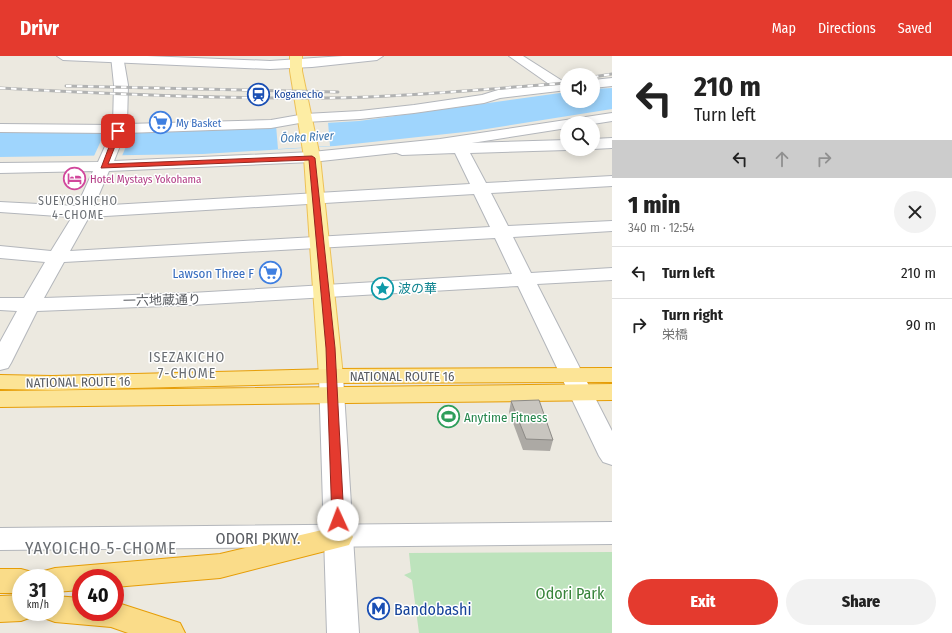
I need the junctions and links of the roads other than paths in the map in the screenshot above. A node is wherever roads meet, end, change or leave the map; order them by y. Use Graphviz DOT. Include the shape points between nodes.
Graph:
graph roads {
  1 [pos="62,56"];
  2 [pos="181,56"];
  3 [pos="340,56"];
  4 [pos="377,56"];
  5 [pos="515,56"];
  6 [pos="117,57"];
  7 [pos="294,59"];
  8 [pos="612,82"];
  9 [pos="600,83"];
  10 [pos="560,84"];
  11 [pos="560,88"];
  12 [pos="612,117"];
  13 [pos="305,118"];
  14 [pos="600,119"];
  15 [pos="560,125"];
  16 [pos="0,128"];
  17 [pos="119,130"];
  18 [pos="612,143"];
  19 [pos="600,144"];
  20 [pos="460,145"];
  21 [pos="560,145"];
  22 [pos="312,158"];
  23 [pos="106,162"];
  24 [pos="0,168"];
  25 [pos="612,182"];
  26 [pos="480,190"];
  27 [pos="316,197"];
  28 [pos="0,207"];
  29 [pos="83,212"];
  30 [pos="612,226"];
  31 [pos="501,232"];
  32 [pos="320,241"];
  33 [pos="0,252"];
  34 [pos="57,257"];
  35 [pos="612,274"];
  36 [pos="524,279"];
  37 [pos="325,292"];
  38 [pos="0,304"];
  39 [pos="30,305"];
  40 [pos="0,363"];
  41 [pos="612,375"];
  42 [pos="0,382"];
  43 [pos="576,384"];
  44 [pos="332,386"];
  45 [pos="612,392"];
  46 [pos="0,399"];
  47 [pos="612,456"];
  48 [pos="612,533"];
  49 [pos="339,537"];
  50 [pos="0,538"];
  51 [pos="64,579"];
  52 [pos="0,581"];
  53 [pos="12,581"];
  54 [pos="12,608"];
  55 [pos="0,609"];
  56 [pos="124,618"];
  57 [pos="169,633"];
  58 [pos="343,633"];
  1 -- 6 [label="street"];
  2 -- 7 [label="street"];
  3 -- 7 [label="street"];
  4 -- 7 [label="street"];
  5 -- 10 [label="street"];
  6 -- 7 [label="street"];
  6 -- 17 [label="street" via="121,85"];
  7 -- 13 [label="main road"];
  8 -- 9 [label="street"];
  11 -- 13 [label="street" via="498,94 484,99 360,115"];
  12 -- 14 [label="street"];
  13 -- 17 [label="street" via="271,124"];
  13 -- 22 [label="main road"];
  15 -- 20 [label="street"];
  16 -- 17 [label="street"];
  17 -- 23 [label="street"];
  18 -- 19 [label="street"];
  20 -- 21 [label="street"];
  20 -- 22 [label="street"];
  20 -- 26 [label="street"];
  22 -- 23 [label="street"];
  22 -- 27 [label="main road"];
  23 -- 24 [label="street"];
  23 -- 29 [label="street"];
  25 -- 26 [label="street"];
  26 -- 27 [label="street"];
  26 -- 31 [label="street"];
  27 -- 29 [label="street"];
  27 -- 32 [label="main road"];
  28 -- 29 [label="street"];
  29 -- 34 [label="street"];
  30 -- 31 [label="street"];
  31 -- 32 [label="street"];
  31 -- 36 [label="street"];
  32 -- 34 [label="street"];
  32 -- 37 [label="main road"];
  33 -- 34 [label="street"];
  34 -- 39 [label="street"];
  35 -- 36 [label="street, 一六地蔵通り"];
  36 -- 37 [label="street, 一六地蔵通り"];
  36 -- 43 [label="street"];
  37 -- 39 [label="street, 一六地蔵通り"];
  37 -- 44 [label="main road"];
  38 -- 39 [label="street, 一六地蔵通り"];
  39 -- 40 [label="street"];
  41 -- 43 [label="highway, NATIONAL ROUTE 16"];
  42 -- 44 [label="highway, NATIONAL ROUTE 16"];
  43 -- 44 [label="highway, NATIONAL ROUTE 16"];
  43 -- 45 [label="highway, NATIONAL ROUTE 16"];
  43 -- 47 [label="street"];
  44 -- 46 [label="highway, NATIONAL ROUTE 16"];
  44 -- 49 [label="street"];
  48 -- 49 [label="street, ODORI PKWY."];
  49 -- 50 [label="street, ODORI PKWY."];
  49 -- 51 [label="highway" via="220,566"];
  49 -- 58 [label="street"];
  52 -- 53 [label="highway"];
  54 -- 55 [label="highway"];
  56 -- 57 [label="highway"];
}
